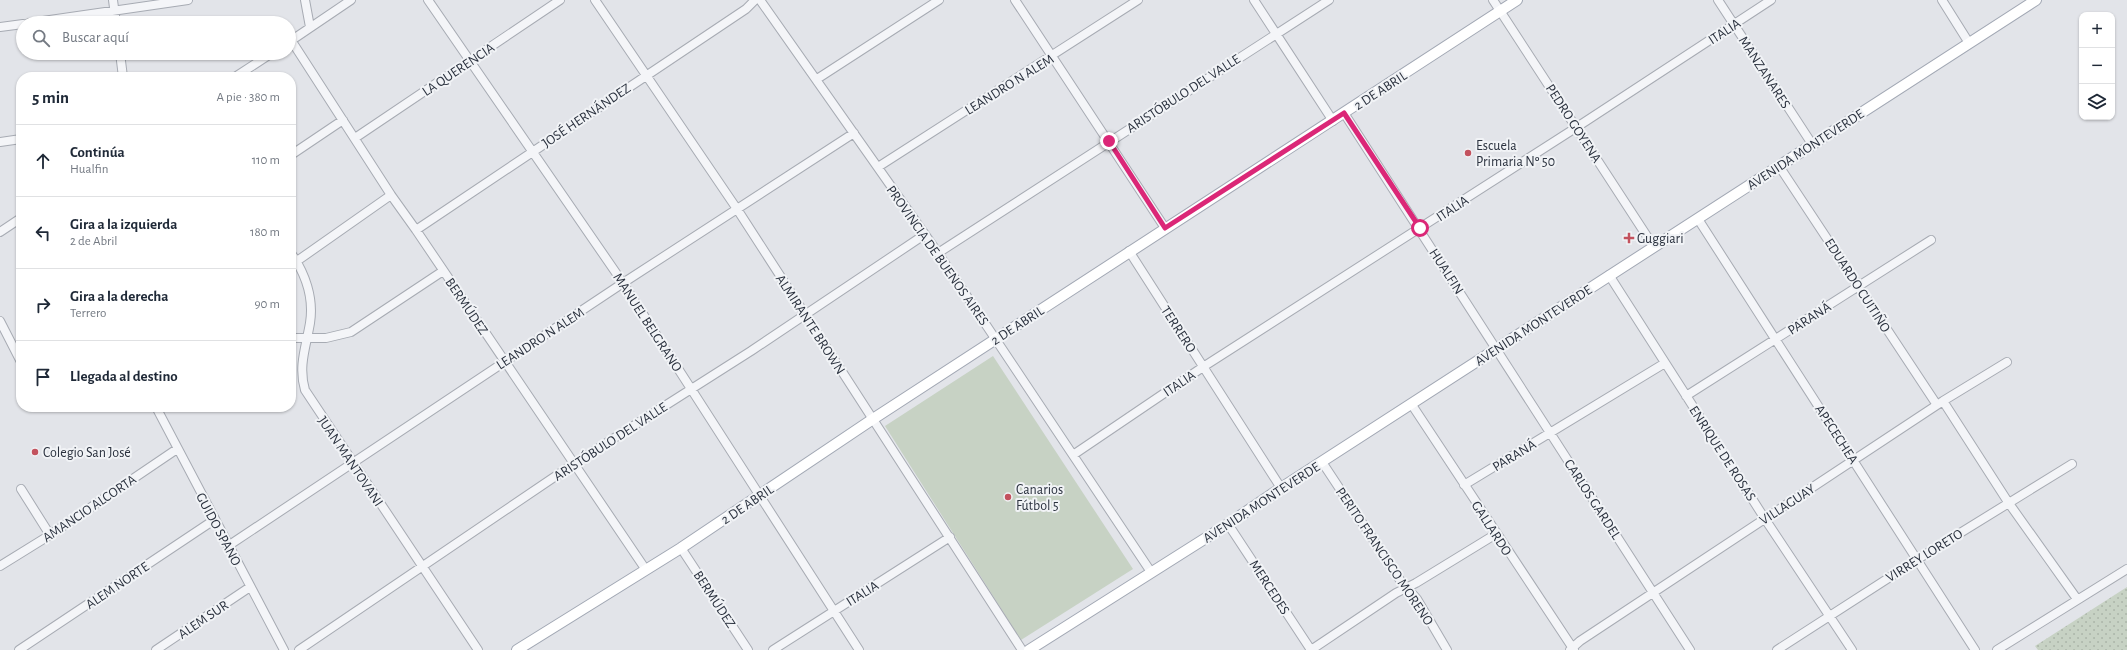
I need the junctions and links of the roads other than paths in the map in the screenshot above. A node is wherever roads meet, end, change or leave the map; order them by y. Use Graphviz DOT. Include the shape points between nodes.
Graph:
graph roads {
  1 [pos="113,0"];
  2 [pos="188,0"];
  3 [pos="305,0"];
  4 [pos="351,0"];
  5 [pos="428,0"];
  6 [pos="560,0"];
  7 [pos="595,0"];
  8 [pos="755,0"];
  9 [pos="760,0"];
  10 [pos="939,0"];
  11 [pos="1015,0"];
  12 [pos="1138,0"];
  13 [pos="1254,0"];
  14 [pos="1329,0"];
  15 [pos="1493,0"];
  16 [pos="1518,0"];
  17 [pos="1718,0"];
  18 [pos="1771,0"];
  19 [pos="1942,0"];
  20 [pos="2036,0"];
  21 [pos="115,11"];
  22 [pos="1500,11"];
  23 [pos="79,16"];
  24 [pos="115,16"];
  25 [pos="1734,24"];
  26 [pos="16,25"];
  27 [pos="0,27"];
  28 [pos="310,27"];
  29 [pos="1276,34"];
  30 [pos="296,37"];
  31 [pos="1969,43"];
  32 [pos="296,50"];
  33 [pos="1052,56"];
  34 [pos="121,60"];
  35 [pos="261,60"];
  36 [pos="471,61"];
  37 [pos="122,72"];
  38 [pos="243,72"];
  39 [pos="645,75"];
  40 [pos="817,79"];
  41 [pos="1344,113"];
  42 [pos="343,120"];
  43 [pos="1333,121"];
  44 [pos="1577,127"];
  45 [pos="854,133"];
  46 [pos="355,138"];
  47 [pos="16,139"];
  48 [pos="1109,141"];
  49 [pos="0,142"];
  50 [pos="1812,144"];
  51 [pos="296,152"];
  52 [pos="533,152"];
  53 [pos="1779,166"];
  54 [pos="878,167"];
  55 [pos="391,195"];
  56 [pos="736,209"];
  57 [pos="1698,219"];
  58 [pos="16,221"];
  59 [pos="1165,228"];
  60 [pos="1420,228"];
  61 [pos="416,230"];
  62 [pos="0,232"];
  63 [pos="924,235"];
  64 [pos="1931,240"];
  65 [pos="1654,247"];
  66 [pos="1129,251"];
  67 [pos="938,253"];
  68 [pos="296,261"];
  69 [pos="443,271"];
  70 [pos="1610,275"];
  71 [pos="623,283"];
  72 [pos="1858,286"];
  73 [pos="805,315"];
  74 [pos="0,321"];
  75 [pos="306,337"];
  76 [pos="296,338"];
  77 [pos="996,339"];
  78 [pos="1776,340"];
  79 [pos="1497,348"];
  80 [pos="16,352"];
  81 [pos="504,361"];
  82 [pos="2007,362"];
  83 [pos="1665,363"];
  84 [pos="1203,367"];
  85 [pos="691,388"];
  86 [pos="1686,396"];
  87 [pos="1940,403"];
  88 [pos="1412,405"];
  89 [pos="160,412"];
  90 [pos="873,419"];
  91 [pos="1550,434"];
  92 [pos="177,449"];
  93 [pos="1073,455"];
  94 [pos="1854,460"];
  95 [pos="351,462"];
  96 [pos="1322,462"];
  97 [pos="575,463"];
  98 [pos="2072,464"];
  99 [pos="1464,485"];
  100 [pos="1281,488"];
  101 [pos="21,489"];
  102 [pos="760,495"];
  103 [pos="2008,502"];
  104 [pos="1765,519"];
  105 [pos="214,520"];
  106 [pos="1228,524"];
  107 [pos="1496,534"];
  108 [pos="50,535"];
  109 [pos="950,537"];
  110 [pos="228,546"];
  111 [pos="681,548"];
  112 [pos="1918,559"];
  113 [pos="0,566"];
  114 [pos="422,566"];
  115 [pos="2127,569"];
  116 [pos="646,570"];
  117 [pos="1151,572"];
  118 [pos="250,587"];
  119 [pos="1407,588"];
  120 [pos="1654,591"];
  121 [pos="2077,599"];
  122 [pos="834,611"];
  123 [pos="1828,616"];
  124 [pos="521,649"];
  125 [pos="1572,649"];
  126 [pos="19,650"];
  127 [pos="156,650"];
  128 [pos="284,650"];
  129 [pos="299,650"];
  130 [pos="478,650"];
  131 [pos="748,650"];
  132 [pos="773,650"];
  133 [pos="859,650"];
  134 [pos="1022,650"];
  135 [pos="1029,650"];
  136 [pos="1311,650"];
  137 [pos="1447,650"];
  138 [pos="1690,650"];
  139 [pos="1777,650"];
  140 [pos="1852,650"];
  141 [pos="1975,650"];
  142 [pos="1997,650"];
  1 -- 21 [label="street"];
  2 -- 21 [label="street"];
  3 -- 28 [label="street"];
  4 -- 28 [label="street"];
  5 -- 36 [label="street, MANUEL BELGRANO"];
  6 -- 36 [label="street, LA QUERENCIA"];
  7 -- 39 [label="street, ALMIRANTE BROWN"];
  8 -- 39 [label="street, JOSÉ HERNÁNDEZ" via="746,9"];
  9 -- 40 [label="street, PROVINCIA DE BUENOS AIRES"];
  10 -- 40 [label="street"];
  11 -- 33 [label="street"];
  12 -- 33 [label="street, LEANDRO N ALEM"];
  13 -- 29 [label="street"];
  14 -- 29 [label="street, ARISTÓBULO DEL VALLE"];
  15 -- 22 [label="street, PEDRO GOYENA"];
  16 -- 22 [label="main road, 2 DE ABRIL"];
  17 -- 25 [label="street, MANZANARES"];
  18 -- 25 [label="street, ITALIA"];
  19 -- 31 [label="street"];
  20 -- 31 [label="main road, AVENIDA MONTEVERDE"];
  21 -- 23 [label="street"];
  21 -- 24 [label="street"];
  22 -- 41 [label="main road, 2 DE ABRIL"];
  22 -- 44 [label="street, PEDRO GOYENA"];
  25 -- 44 [label="street, ITALIA"];
  25 -- 50 [label="street, MANZANARES"];
  26 -- 27 [label="street"];
  28 -- 30 [label="street"];
  29 -- 43 [label="street"];
  29 -- 48 [label="street, ARISTÓBULO DEL VALLE"];
  31 -- 50 [label="main road, AVENIDA MONTEVERDE"];
  32 -- 42 [label="street, BERMÚDEZ"];
  33 -- 48 [label="street"];
  33 -- 54 [label="street, LEANDRO N ALEM"];
  34 -- 37 [label="street"];
  35 -- 38 [label="street"];
  36 -- 46 [label="street, LA QUERENCIA"];
  36 -- 52 [label="street, MANUEL BELGRANO"];
  39 -- 52 [label="street, JOSÉ HERNÁNDEZ"];
  39 -- 56 [label="street, ALMIRANTE BROWN"];
  40 -- 45 [label="street, PROVINCIA DE BUENOS AIRES"];
  41 -- 43 [label="main road, 2 DE ABRIL"];
  41 -- 60 [label="street, HUALFIN"];
  42 -- 46 [label="street, BERMÚDEZ"];
  42 -- 51 [label="street"];
  43 -- 59 [label="main road, 2 DE ABRIL"];
  44 -- 60 [label="street, ITALIA"];
  44 -- 65 [label="street, PEDRO GOYENA"];
  45 -- 54 [label="street, PROVINCIA DE BUENOS AIRES"];
  45 -- 56 [label="street, LEANDRO N ALEM"];
  46 -- 55 [label="street, BERMÚDEZ"];
  47 -- 49 [label="street"];
  48 -- 59 [label="street"];
  48 -- 67 [label="street, ARISTÓBULO DEL VALLE"];
  50 -- 53 [label="main road, AVENIDA MONTEVERDE"];
  52 -- 61 [label="street, JOSÉ HERNÁNDEZ"];
  52 -- 71 [label="street, MANUEL BELGRANO"];
  53 -- 57 [label="main road, AVENIDA MONTEVERDE"];
  53 -- 72 [label="street, EDUARDO CUITIÑO"];
  54 -- 63 [label="street, PROVINCIA DE BUENOS AIRES"];
  55 -- 61 [label="street, BERMÚDEZ"];
  55 -- 68 [label="street"];
  56 -- 71 [label="street, LEANDRO N ALEM"];
  56 -- 73 [label="street, ALMIRANTE BROWN"];
  57 -- 65 [label="main road, AVENIDA MONTEVERDE"];
  57 -- 78 [label="street, APECECHEA"];
  58 -- 62 [label="street"];
  59 -- 66 [label="main road, 2 DE ABRIL"];
  60 -- 79 [label="street, HUALFIN"];
  60 -- 84 [label="street, ITALIA"];
  61 -- 69 [label="street, BERMÚDEZ"];
  63 -- 67 [label="street, PROVINCIA DE BUENOS AIRES"];
  63 -- 73 [label="street, ARISTÓBULO DEL VALLE"];
  64 -- 72 [label="street, PARANÁ"];
  65 -- 70 [label="main road, AVENIDA MONTEVERDE"];
  66 -- 77 [label="main road, 2 DE ABRIL"];
  66 -- 84 [label="street, TERRERO"];
  67 -- 77 [label="street, PROVINCIA DE BUENOS AIRES"];
  68 -- 75 [label="street, JUAN MANTOVANI" via="305,278 310,300 310,323"];
  69 -- 75 [label="street" via="351,332 326,338"];
  69 -- 81 [label="street, BERMÚDEZ"];
  70 -- 79 [label="main road, AVENIDA MONTEVERDE"];
  70 -- 83 [label="street, ENRIQUE DE ROSAS"];
  71 -- 81 [label="street, LEANDRO N ALEM"];
  71 -- 85 [label="street, MANUEL BELGRANO"];
  72 -- 78 [label="street, PARANÁ"];
  72 -- 87 [label="street, EDUARDO CUITIÑO"];
  73 -- 85 [label="street, ARISTÓBULO DEL VALLE"];
  73 -- 90 [label="street, ALMIRANTE BROWN"];
  74 -- 80 [label="street"];
  75 -- 76 [label="street"];
  75 -- 95 [label="street, JUAN MANTOVANI" via="301,366 305,390"];
  77 -- 90 [label="main road, 2 DE ABRIL"];
  77 -- 93 [label="street, PROVINCIA DE BUENOS AIRES"];
  78 -- 86 [label="street, PARANÁ"];
  78 -- 94 [label="street, APECECHEA"];
  79 -- 88 [label="main road, AVENIDA MONTEVERDE"];
  79 -- 91 [label="street, CARLOS GARDEL"];
  81 -- 95 [label="street, LEANDRO N ALEM"];
  81 -- 97 [label="street, BERMÚDEZ"];
  82 -- 87 [label="street, VILLAGUAY"];
  83 -- 86 [label="street, ENRIQUE DE ROSAS"];
  83 -- 91 [label="street, PARANÁ"];
  84 -- 93 [label="street, ITALIA"];
  84 -- 100 [label="street, TERRERO"];
  85 -- 97 [label="street, ARISTÓBULO DEL VALLE"];
  85 -- 102 [label="street, MANUEL BELGRANO"];
  86 -- 104 [label="street, ENRIQUE DE ROSAS"];
  87 -- 94 [label="street, VILLAGUAY"];
  87 -- 103 [label="street, EDUARDO CUITIÑO"];
  88 -- 96 [label="main road, AVENIDA MONTEVERDE"];
  88 -- 99 [label="street, GALLARDO"];
  89 -- 92 [label="street, GUIDO SPANO"];
  90 -- 102 [label="main road, 2 DE ABRIL"];
  90 -- 109 [label="street, ALMIRANTE BROWN"];
  91 -- 99 [label="street, PARANÁ"];
  91 -- 120 [label="street, CARLOS GARDEL"];
  92 -- 105 [label="street, GUIDO SPANO"];
  92 -- 108 [label="street, AMANCIO ALCORTA"];
  93 -- 117 [label="street, PROVINCIA DE BUENOS AIRES"];
  94 -- 104 [label="street, VILLAGUAY"];
  94 -- 112 [label="street, APECECHEA"];
  95 -- 110 [label="street, LEANDRO N ALEM"];
  95 -- 114 [label="street, JUAN MANTOVANI"];
  96 -- 100 [label="main road, AVENIDA MONTEVERDE"];
  96 -- 119 [label="street, PERITO FRANCISCO MORENO"];
  97 -- 114 [label="street, ARISTÓBULO DEL VALLE"];
  97 -- 116 [label="street, BERMÚDEZ"];
  98 -- 103 [label="street, VIRREY LORETO"];
  99 -- 107 [label="street, GALLARDO"];
  100 -- 106 [label="main road, AVENIDA MONTEVERDE"];
  101 -- 108 [label="street"];
  102 -- 111 [label="main road, 2 DE ABRIL"];
  102 -- 122 [label="street, MANUEL BELGRANO"];
  103 -- 112 [label="street, VIRREY LORETO"];
  103 -- 121 [label="street, EDUARDO CUITIÑO"];
  104 -- 120 [label="street, VILLAGUAY"];
  104 -- 123 [label="street, ENRIQUE DE ROSAS"];
  105 -- 110 [label="street, GUIDO SPANO"];
  105 -- 126 [label="street, ALEM NORTE"];
  106 -- 117 [label="main road, AVENIDA MONTEVERDE"];
  106 -- 136 [label="street, MERCEDES"];
  107 -- 119 [label="street"];
  107 -- 125 [label="street, GALLARDO"];
  108 -- 113 [label="street, AMANCIO ALCORTA"];
  109 -- 122 [label="street, ITALIA"];
  109 -- 134 [label="street, ALMIRANTE BROWN"];
  110 -- 118 [label="street, GUIDO SPANO"];
  111 -- 116 [label="main road, 2 DE ABRIL"];
  111 -- 131 [label="street, BERMÚDEZ"];
  112 -- 123 [label="street, VIRREY LORETO"];
  112 -- 141 [label="street, APECECHEA"];
  114 -- 129 [label="street, ARISTÓBULO DEL VALLE"];
  114 -- 130 [label="street, JUAN MANTOVANI"];
  115 -- 121 [label="street"];
  116 -- 124 [label="main road, 2 DE ABRIL"];
  117 -- 135 [label="main road, AVENIDA MONTEVERDE"];
  118 -- 127 [label="street, ALEM SUR"];
  118 -- 128 [label="street, GUIDO SPANO"];
  119 -- 136 [label="street"];
  119 -- 137 [label="street, PERITO FRANCISCO MORENO" via="1417,599"];
  120 -- 125 [label="street, VILLAGUAY"];
  120 -- 138 [label="street, CARLOS GARDEL"];
  121 -- 142 [label="street"];
  122 -- 132 [label="street, ITALIA"];
  122 -- 133 [label="street, MANUEL BELGRANO"];
  123 -- 139 [label="street, VIRREY LORETO"];
  123 -- 140 [label="street, ENRIQUE DE ROSAS"];
}
